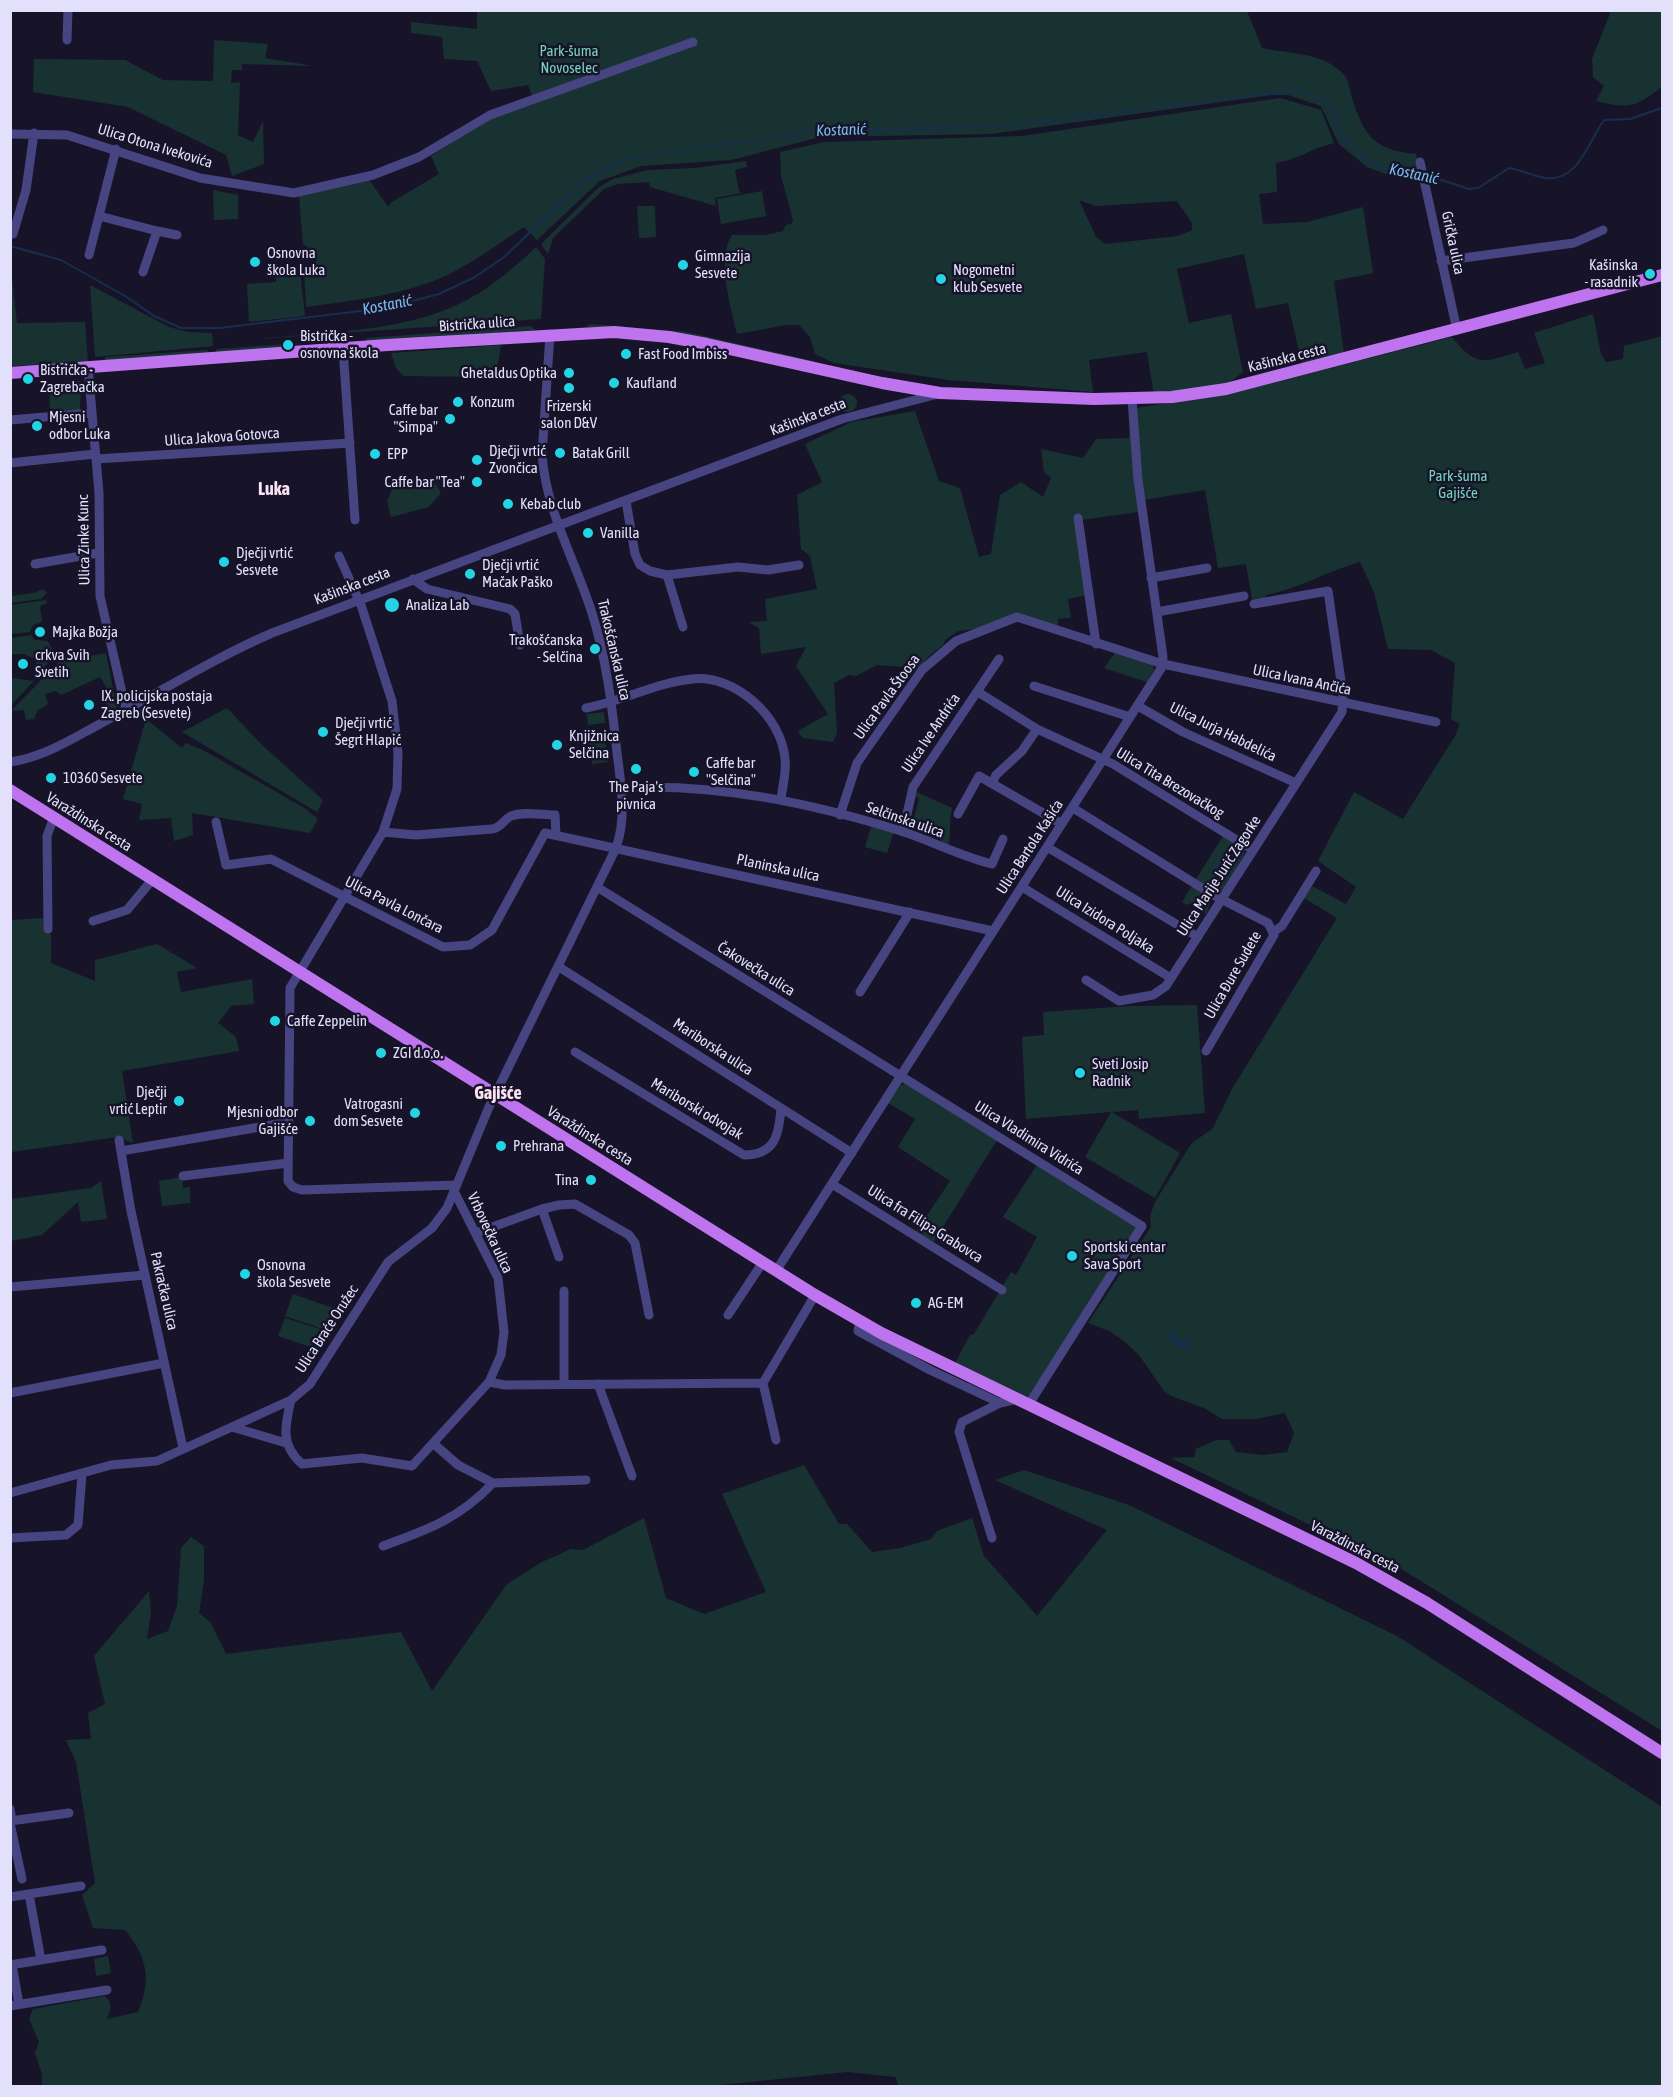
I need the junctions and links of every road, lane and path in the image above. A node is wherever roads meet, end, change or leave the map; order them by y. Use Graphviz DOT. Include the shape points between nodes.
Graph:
graph roads {
  1 [pos="68,10"];
  2 [pos="67,40"];
  3 [pos="693,42"];
  4 [pos="34,133"];
  5 [pos="10,134"];
  6 [pos="116,149"];
  7 [pos="1420,164"];
  8 [pos="99,216"];
  9 [pos="1603,230"];
  10 [pos="157,231"];
  11 [pos="13,234"];
  12 [pos="177,235"];
  13 [pos="89,255"];
  14 [pos="1441,261"];
  15 [pos="143,272"];
  16 [pos="1662,275"];
  17 [pos="1457,330"];
  18 [pos="550,334"];
  19 [pos="343,349"];
  20 [pos="88,367"];
  21 [pos="10,373"];
  22 [pos="940,393"];
  23 [pos="1132,399"];
  24 [pos="92,413"];
  25 [pos="10,420"];
  26 [pos="350,443"];
  27 [pos="96,457"];
  28 [pos="10,463"];
  29 [pos="626,501"];
  30 [pos="1078,518"];
  31 [pos="355,520"];
  32 [pos="558,525"];
  33 [pos="98,553"];
  34 [pos="339,556"];
  35 [pos="35,564"];
  36 [pos="799,565"];
  37 [pos="1207,568"];
  38 [pos="667,575"];
  39 [pos="1151,578"];
  40 [pos="413,579"];
  41 [pos="1244,596"];
  42 [pos="359,600"];
  43 [pos="1254,604"];
  44 [pos="1157,612"];
  45 [pos="683,627"];
  46 [pos="1096,644"];
  47 [pos="520,645"];
  48 [pos="999,659"];
  49 [pos="1163,664"];
  50 [pos="1034,686"];
  51 [pos="978,692"];
  52 [pos="611,703"];
  53 [pos="1343,704"];
  54 [pos="1138,706"];
  55 [pos="586,708"];
  56 [pos="126,710"];
  57 [pos="1130,717"];
  58 [pos="1436,722"];
  59 [pos="1037,729"];
  60 [pos="1102,760"];
  61 [pos="10,762"];
  62 [pos="992,783"];
  63 [pos="1296,783"];
  64 [pos="621,788"];
  65 [pos="10,790"];
  66 [pos="781,800"];
  67 [pos="1073,808"];
  68 [pos="840,814"];
  69 [pos="958,814"];
  70 [pos="54,817"];
  71 [pos="216,822"];
  72 [pos="1062,824"];
  73 [pos="383,832"];
  74 [pos="903,832"];
  75 [pos="556,835"];
  76 [pos="1003,839"];
  77 [pos="1047,847"];
  78 [pos="616,848"];
  79 [pos="1253,850"];
  80 [pos="1316,871"];
  81 [pos="152,880"];
  82 [pos="597,887"];
  83 [pos="1022,887"];
  84 [pos="345,896"];
  85 [pos="1222,899"];
  86 [pos="910,912"];
  87 [pos="93,921"];
  88 [pos="48,929"];
  89 [pos="993,931"];
  90 [pos="1273,932"];
  91 [pos="1198,937"];
  92 [pos="559,967"];
  93 [pos="298,971"];
  94 [pos="1172,978"];
  95 [pos="1086,980"];
  96 [pos="860,992"];
  97 [pos="1206,1051"];
  98 [pos="575,1052"];
  99 [pos="900,1075"];
  100 [pos="496,1094"];
  101 [pos="781,1108"];
  102 [pos="289,1122"];
  103 [pos="119,1140"];
  104 [pos="121,1151"];
  105 [pos="852,1153"];
  106 [pos="288,1163"];
  107 [pos="183,1176"];
  108 [pos="832,1184"];
  109 [pos="455,1188"];
  110 [pos="542,1209"];
  111 [pos="476,1233"];
  112 [pos="559,1257"];
  113 [pos="763,1262"];
  114 [pos="776,1271"];
  115 [pos="145,1275"];
  116 [pos="10,1287"];
  117 [pos="1002,1290"];
  118 [pos="564,1291"];
  119 [pos="815,1295"];
  120 [pos="649,1315"];
  121 [pos="728,1315"];
  122 [pos="860,1321"];
  123 [pos="164,1363"];
  124 [pos="489,1382"];
  125 [pos="763,1383"];
  126 [pos="564,1384"];
  127 [pos="598,1384"];
  128 [pos="10,1393"];
  129 [pos="291,1400"];
  130 [pos="1000,1402"];
  131 [pos="1023,1402"];
  132 [pos="232,1427"];
  133 [pos="776,1440"];
  134 [pos="286,1443"];
  135 [pos="434,1444"];
  136 [pos="183,1448"];
  137 [pos="82,1474"];
  138 [pos="632,1476"];
  139 [pos="586,1480"];
  140 [pos="493,1483"];
  141 [pos="10,1493"];
  142 [pos="10,1538"];
  143 [pos="992,1538"];
  144 [pos="383,1546"];
  145 [pos="1662,1753"];
  146 [pos="10,1809"];
  147 [pos="69,1813"];
  148 [pos="11,1822"];
  149 [pos="22,1878"];
  150 [pos="81,1886"];
  151 [pos="29,1894"];
  152 [pos="10,1898"];
  153 [pos="102,1950"];
  154 [pos="41,1960"];
  155 [pos="11,1965"];
  156 [pos="107,1990"];
  157 [pos="15,2005"];
  1 -- 2 [label="street"];
  3 -- 6 [label="street, Ulica Otona Ivekovića" via="490,115 419,157 382,171 294,193 200,178"];
  4 -- 5 [label="street, Ulica Otona Ivekovića"];
  4 -- 6 [label="street, Ulica Otona Ivekovića" via="67,135"];
  4 -- 11 [label="street" via="26,190"];
  6 -- 8 [label="street"];
  7 -- 14 [label="street, Grička ulica"];
  8 -- 10 [label="street"];
  8 -- 13 [label="street"];
  9 -- 14 [label="street" via="1574,243"];
  10 -- 12 [label="street"];
  10 -- 15 [label="street"];
  14 -- 17 [label="street, Grička ulica"];
  16 -- 17 [label="main road, Kašinska cesta"];
  17 -- 23 [label="main road, Kašinska cesta" via="1226,389 1172,398"];
  18 -- 19 [label="main road, Bistrička ulica"];
  18 -- 22 [label="main road, Bistrička ulica" via="614,332 669,337"];
  18 -- 32 [label="street, Trakošćanska ulica" via="542,454"];
  19 -- 20 [label="main road, Bistrička ulica"];
  19 -- 26 [label="street"];
  20 -- 21 [label="main road, Bistrička ulica"];
  20 -- 24 [label="street, Ulica Zinke Kunc"];
  22 -- 23 [label="main road, Kašinska cesta"];
  22 -- 29 [label="street, Kašinska cesta" via="858,414"];
  23 -- 39 [label="street"];
  24 -- 25 [label="street"];
  24 -- 27 [label="street, Ulica Zinke Kunc"];
  26 -- 27 [label="street, Ulica Jakova Gotovca"];
  26 -- 31 [label="street"];
  27 -- 28 [label="street, Ulica Jakova Gotovca"];
  27 -- 33 [label="street, Ulica Zinke Kunc"];
  29 -- 32 [label="street, Kašinska cesta"];
  29 -- 38 [label="street" via="640,565"];
  30 -- 46 [label="street"];
  32 -- 40 [label="street, Kašinska cesta"];
  32 -- 52 [label="street, Trakošćanska ulica" via="592,612"];
  33 -- 35 [label="street"];
  33 -- 56 [label="street, Ulica Zinke Kunc" via="100,596"];
  34 -- 42 [label="street"];
  36 -- 38 [label="street"];
  37 -- 39 [label="street"];
  38 -- 45 [label="street"];
  39 -- 44 [label="street"];
  40 -- 42 [label="street, Kašinska cesta"];
  40 -- 47 [label="street" via="427,589 510,609 515,614"];
  41 -- 44 [label="street"];
  42 -- 56 [label="street, Kašinska cesta" via="226,653"];
  42 -- 73 [label="street" via="392,701 398,753 396,789"];
  43 -- 53 [label="street" via="1328,591"];
  44 -- 49 [label="street"];
  46 -- 49 [label="street, Ulica Pavla Štoosa"];
  46 -- 68 [label="street, Ulica Pavla Štoosa" via="1017,617 956,641 922,670 857,763"];
  48 -- 51 [label="street, Ulica Ive Andrića"];
  49 -- 53 [label="street, Ulica Ivana Ančića"];
  49 -- 54 [label="street, Ulica Bartola Kašića"];
  50 -- 57 [label="street"];
  51 -- 59 [label="street, Ulica Tita Brezovačkog"];
  51 -- 74 [label="street, Ulica Ive Andrića" via="913,787"];
  52 -- 55 [label="street"];
  52 -- 64 [label="street, Trakošćanska ulica"];
  52 -- 66 [label="street" via="651,687 696,678 725,682 755,703 778,733 786,760"];
  53 -- 58 [label="street, Ulica Ivana Ančića"];
  53 -- 63 [label="street, Ulica Marije Jurić Zagorke" via="1342,712"];
  54 -- 57 [label="street, Ulica Bartola Kašića"];
  54 -- 63 [label="street, Ulica Jurja Habdelića" via="1183,732"];
  56 -- 61 [label="street, Kašinska cesta" via="34,759"];
  57 -- 60 [label="street, Ulica Bartola Kašića"];
  59 -- 60 [label="street, Ulica Tita Brezovačkog"];
  59 -- 62 [label="street"];
  60 -- 67 [label="street, Ulica Bartola Kašića"];
  60 -- 79 [label="street, Ulica Tita Brezovačkog"];
  62 -- 69 [label="street" via="979,776"];
  62 -- 72 [label="street"];
  63 -- 79 [label="street, Ulica Marije Jurić Zagorke"];
  64 -- 66 [label="street, Selčinska ulica" via="736,791"];
  64 -- 78 [label="street, Trakošćanska ulica" via="622,820"];
  65 -- 70 [label="main road, Varaždinska cesta"];
  66 -- 68 [label="street, Selčinska ulica"];
  67 -- 72 [label="street, Ulica Bartola Kašića"];
  67 -- 85 [label="street, Ulica Đure Sudete"];
  68 -- 74 [label="street, Selčinska ulica"];
  70 -- 81 [label="main road, Varaždinska cesta"];
  70 -- 88 [label="street" via="47,836"];
  71 -- 84 [label="street, Ulica Pavla Lončara" via="226,865 271,859"];
  72 -- 77 [label="street, Ulica Bartola Kašića"];
  73 -- 75 [label="street" via="407,835 498,828 509,817 521,814 555,816"];
  73 -- 84 [label="street"];
  74 -- 76 [label="street, Selčinska ulica" via="965,858 992,864"];
  75 -- 78 [label="street, Planinska ulica"];
  75 -- 84 [label="street, Ulica Pavla Lončara" via="542,834 494,927 471,945 443,947"];
  77 -- 83 [label="street, Ulica Bartola Kašića"];
  77 -- 91 [label="street"];
  78 -- 82 [label="street, Trakošćanska ulica"];
  78 -- 86 [label="street, Planinska ulica"];
  79 -- 85 [label="street, Ulica Marije Jurić Zagorke"];
  80 -- 90 [label="street" via="1282,926"];
  81 -- 87 [label="street" via="127,910"];
  81 -- 93 [label="main road, Varaždinska cesta"];
  82 -- 92 [label="street, Trakošćanska ulica"];
  82 -- 99 [label="street, Čakovečka ulica"];
  83 -- 89 [label="street, Ulica Bartola Kašića"];
  83 -- 94 [label="street, Ulica Izidora Poljaka"];
  84 -- 93 [label="street"];
  85 -- 90 [label="street, Ulica Đure Sudete" via="1268,923"];
  85 -- 91 [label="street, Ulica Marije Jurić Zagorke"];
  86 -- 89 [label="street, Planinska ulica"];
  86 -- 96 [label="street"];
  89 -- 99 [label="street, Ulica Bartola Kašića"];
  90 -- 97 [label="street, Ulica Đure Sudete"];
  91 -- 94 [label="street, Ulica Marije Jurić Zagorke"];
  92 -- 100 [label="street, Trakošćanska ulica"];
  92 -- 101 [label="street, Mariborska ulica"];
  93 -- 100 [label="main road, Varaždinska cesta"];
  93 -- 102 [label="street" via="288,995"];
  94 -- 95 [label="street, Ulica Marije Jurić Zagorke" via="1154,995 1119,1001"];
  98 -- 101 [label="street, Mariborski odvojak" via="744,1155 767,1150 775,1139"];
  99 -- 105 [label="street, Ulica Bartola Kašića"];
  99 -- 131 [label="street, Ulica Vladimira Vidrića" via="1142,1226"];
  100 -- 109 [label="street, Ulica Braće Oružec"];
  100 -- 113 [label="main road, Varaždinska cesta"];
  101 -- 105 [label="street, Mariborska ulica"];
  102 -- 104 [label="street"];
  102 -- 106 [label="street"];
  103 -- 104 [label="street, Pakračka ulica"];
  104 -- 115 [label="street, Pakračka ulica"];
  105 -- 108 [label="street, Ulica Bartola Kašića"];
  106 -- 107 [label="street"];
  106 -- 109 [label="street" via="289,1183 302,1190"];
  108 -- 114 [label="street, Ulica Bartola Kašića"];
  108 -- 117 [label="street, Ulica fra Filipa Grabovca"];
  109 -- 111 [label="street, Vrbovečka ulica"];
  109 -- 129 [label="street, Ulica Braće Oružec" via="447,1208 432,1228 388,1262 310,1384"];
  110 -- 111 [label="street"];
  110 -- 112 [label="street"];
  110 -- 120 [label="street" via="575,1204 629,1235 638,1251"];
  111 -- 124 [label="street, Vrbovečka ulica" via="498,1278 504,1332 501,1355"];
  113 -- 114 [label="main road, Varaždinska cesta"];
  113 -- 121 [label="street"];
  114 -- 119 [label="main road, Varaždinska cesta"];
  115 -- 116 [label="street"];
  115 -- 123 [label="street, Pakračka ulica"];
  118 -- 126 [label="street"];
  119 -- 122 [label="main road, Varaždinska cesta"];
  119 -- 125 [label="street"];
  122 -- 130 [label="street, Varaždinska cesta" via="858,1330 930,1370"];
  122 -- 131 [label="main road, Varaždinska cesta"];
  123 -- 128 [label="street"];
  123 -- 136 [label="street, Pakračka ulica"];
  124 -- 126 [label="street"];
  124 -- 135 [label="street, Vrbovečka ulica"];
  125 -- 127 [label="street"];
  125 -- 133 [label="street"];
  126 -- 127 [label="street"];
  127 -- 138 [label="street"];
  129 -- 132 [label="street, Ulica Braće Oružec"];
  129 -- 134 [label="street"];
  130 -- 131 [label="street"];
  130 -- 143 [label="street" via="962,1422 959,1432"];
  131 -- 145 [label="main road, Varaždinska cesta" via="1356,1563 1427,1603"];
  132 -- 134 [label="street"];
  132 -- 136 [label="street, Ulica Braće Oružec"];
  134 -- 135 [label="street, Vrbovečka ulica" via="302,1464 362,1458 412,1466"];
  135 -- 140 [label="street" via="458,1465"];
  136 -- 137 [label="street, Ulica Braće Oružec" via="157,1461 111,1465"];
  137 -- 141 [label="street, Ulica Braće Oružec"];
  137 -- 142 [label="street" via="78,1525 73,1531 66,1535"];
  139 -- 140 [label="street"];
  140 -- 144 [label="street" via="481,1497 440,1525"];
  146 -- 148 [label="street"];
  147 -- 148 [label="street"];
  148 -- 149 [label="street"];
  150 -- 151 [label="street"];
  151 -- 152 [label="street"];
  151 -- 154 [label="street"];
  153 -- 154 [label="street"];
  154 -- 155 [label="street"];
  155 -- 157 [label="street"];
  156 -- 157 [label="street"];
}
